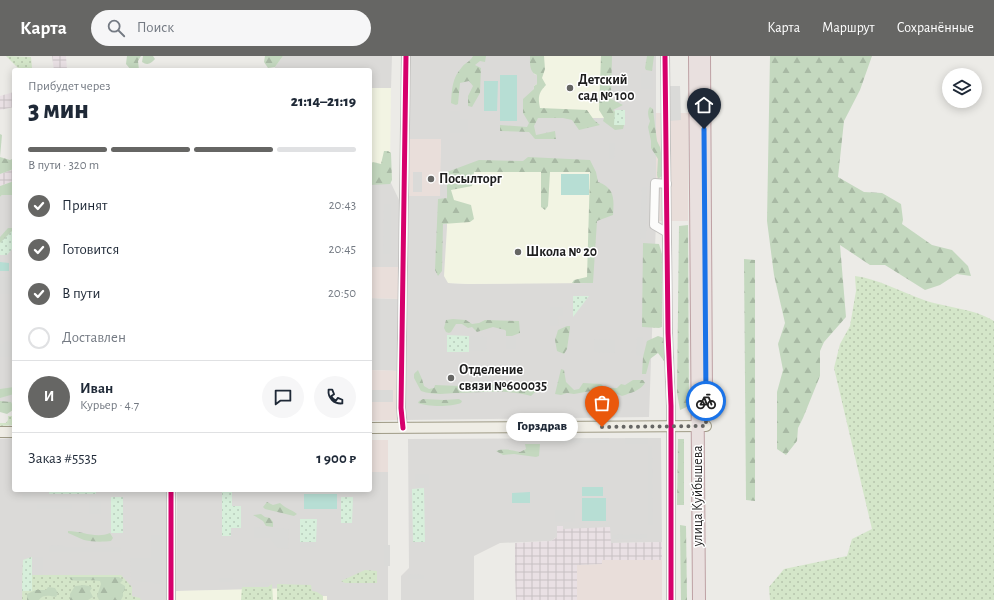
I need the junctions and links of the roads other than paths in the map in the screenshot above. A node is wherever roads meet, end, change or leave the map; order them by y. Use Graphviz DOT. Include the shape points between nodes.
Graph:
graph roads {
  1 [pos="406,56"];
  2 [pos="665,56"];
  3 [pos="695,56"];
  4 [pos="704,56"];
  5 [pos="667,184"];
  6 [pos="666,232"];
  7 [pos="702,426"];
  8 [pos="671,427"];
  9 [pos="372,428"];
  10 [pos="402,428"];
  11 [pos="0,432"];
  12 [pos="12,432"];
  13 [pos="171,492"];
  14 [pos="171,600"];
  15 [pos="671,600"];
  16 [pos="698,600"];
  17 [pos="707,600"];
  1 -- 10 [label="street"];
  2 -- 5 [label="street"];
  3 -- 7 [label="highway, улица Куйбышева"];
  4 -- 7 [label="highway, улица Куйбышева"];
  5 -- 6 [label="street"];
  5 -- 6 [label="street" via="655,183 654,225"];
  6 -- 8 [label="street"];
  7 -- 8 [label="main road"];
  7 -- 16 [label="highway, улица Куйбышева"];
  7 -- 17 [label="highway, улица Куйбышева"];
  8 -- 10 [label="main road"];
  8 -- 15 [label="street"];
  9 -- 10 [label="main road"];
  11 -- 12 [label="main road"];
  13 -- 14 [label="street"];
}
